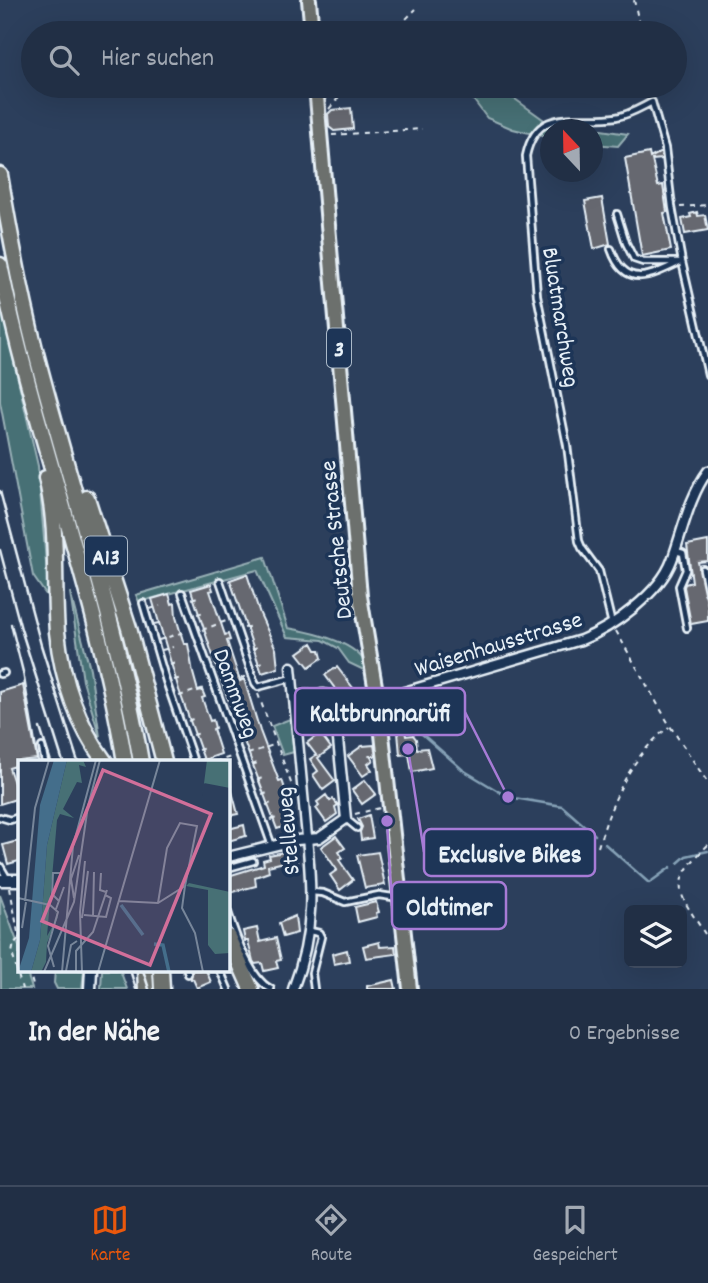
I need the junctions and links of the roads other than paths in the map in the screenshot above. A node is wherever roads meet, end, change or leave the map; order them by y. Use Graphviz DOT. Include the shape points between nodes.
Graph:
graph roads {
  1 [pos="309,0"];
  2 [pos="311,21"];
  3 [pos="317,98"];
  4 [pos="0,175"];
  5 [pos="617,214"];
  6 [pos="611,249"];
  7 [pos="682,262"];
  8 [pos="0,265"];
  9 [pos="36,354"];
  10 [pos="708,375"];
  11 [pos="28,384"];
  12 [pos="708,471"];
  13 [pos="675,551"];
  14 [pos="703,569"];
  15 [pos="220,581"];
  16 [pos="708,592"];
  17 [pos="182,593"];
  18 [pos="143,603"];
  19 [pos="612,624"];
  20 [pos="687,628"];
  21 [pos="291,667"];
  22 [pos="292,678"];
  23 [pos="293,696"];
  24 [pos="377,700"];
  25 [pos="42,747"];
  26 [pos="45,760"];
  27 [pos="103,760"];
  28 [pos="125,760"];
  29 [pos="141,760"];
  30 [pos="164,760"];
  31 [pos="194,760"];
  32 [pos="0,817"];
  33 [pos="18,817"];
  34 [pos="346,817"];
  35 [pos="357,828"];
  36 [pos="307,840"];
  37 [pos="272,846"];
  38 [pos="229,858"];
  39 [pos="253,861"];
  40 [pos="0,866"];
  41 [pos="229,868"];
  42 [pos="4,879"];
  43 [pos="312,892"];
  44 [pos="400,898"];
  45 [pos="229,914"];
  46 [pos="310,931"];
  47 [pos="229,939"];
  48 [pos="229,953"];
  49 [pos="221,972"];
  50 [pos="228,989"];
  51 [pos="251,989"];
  52 [pos="271,989"];
  53 [pos="293,989"];
  54 [pos="314,989"];
  55 [pos="410,989"];
  1 -- 2 [label="main road"];
  3 -- 24 [label="main road, Deutsche Strasse / 3" via="360,596"];
  4 -- 9 [label="highway, A13"];
  5 -- 7 [label="lane" via="634,259"];
  6 -- 7 [label="lane" via="618,266 630,275 652,274"];
  7 -- 10 [label="lane"];
  7 -- 19 [label="lane, Bluatmarchweg" via="668,165 652,102 617,117 559,118 540,127 526,156 537,295 567,444 579,541 598,571"];
  8 -- 11 [label="highway, A13"];
  9 -- 29 [label="highway, A13" via="110,617"];
  9 -- 30 [label="highway, A13" via="62,419 118,596"];
  11 -- 27 [label="highway, A13" via="54,525 57,633 63,669 85,731"];
  11 -- 28 [label="highway, A13" via="95,623"];
  12 -- 13 [label="street, Waisenhausstrasse" via="692,500"];
  13 -- 19 [label="street, Waisenhausstrasse" via="655,587"];
  13 -- 20 [label="lane" via="684,553 686,567 679,586"];
  14 -- 16 [label="lane"];
  15 -- 22 [label="lane" via="258,687"];
  17 -- 37 [label="lane, Dammweg"];
  18 -- 31 [label="lane"];
  19 -- 24 [label="street, Waisenhausstrasse" via="581,640"];
  21 -- 22 [label="street, Stelleweg"];
  22 -- 23 [label="street, Stelleweg"];
  23 -- 34 [label="street" via="324,694 334,700"];
  23 -- 36 [label="street, Stelleweg"];
  24 -- 44 [label="main road, Deutsche Strasse / 3" via="390,846"];
  25 -- 26 [label="lane"];
  32 -- 33 [label="lane"];
  34 -- 35 [label="lane"];
  34 -- 36 [label="street" via="319,838"];
  36 -- 37 [label="street"];
  36 -- 43 [label="street, Stelleweg"];
  37 -- 38 [label="street"];
  39 -- 41 [label="lane"];
  40 -- 42 [label="lane"];
  43 -- 44 [label="lane" via="345,902 379,895"];
  43 -- 46 [label="street, Stelleweg"];
  44 -- 55 [label="main road, Deutsche Strasse / 3"];
  45 -- 52 [label="lane" via="253,971"];
  46 -- 53 [label="street, Stelleweg"];
  46 -- 54 [label="lane" via="321,937 312,973"];
  47 -- 51 [label="highway"];
  48 -- 51 [label="highway"];
  49 -- 50 [label="lane"];
}
